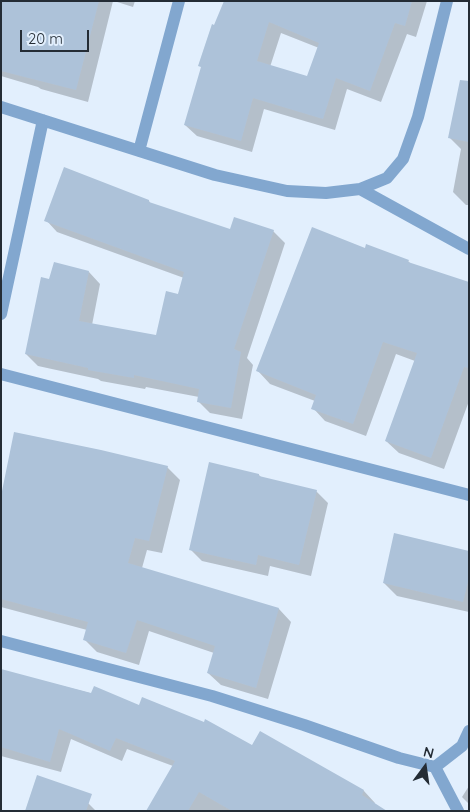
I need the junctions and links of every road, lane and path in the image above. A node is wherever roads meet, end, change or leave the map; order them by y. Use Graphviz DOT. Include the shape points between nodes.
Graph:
graph roads {
  1 [pos="179,1"];
  2 [pos="447,1"];
  3 [pos="1,107"];
  4 [pos="43,120"];
  5 [pos="138,151"];
  6 [pos="360,189"];
  7 [pos="469,249"];
  8 [pos="1,314"];
  9 [pos="1,374"];
  10 [pos="469,495"];
  11 [pos="1,641"];
  12 [pos="469,731"];
  13 [pos="435,767"];
  14 [pos="458,811"];
  1 -- 5 [label="street"];
  2 -- 6 [label="street" via="418,117 403,159 386,178"];
  3 -- 4 [label="street"];
  4 -- 5 [label="street"];
  4 -- 8 [label="street"];
  5 -- 6 [label="street" via="215,175 287,192 326,194"];
  6 -- 7 [label="street"];
  9 -- 10 [label="street"];
  11 -- 13 [label="street" via="212,696"];
  12 -- 13 [label="street" via="462,746"];
  13 -- 14 [label="street"];
}
